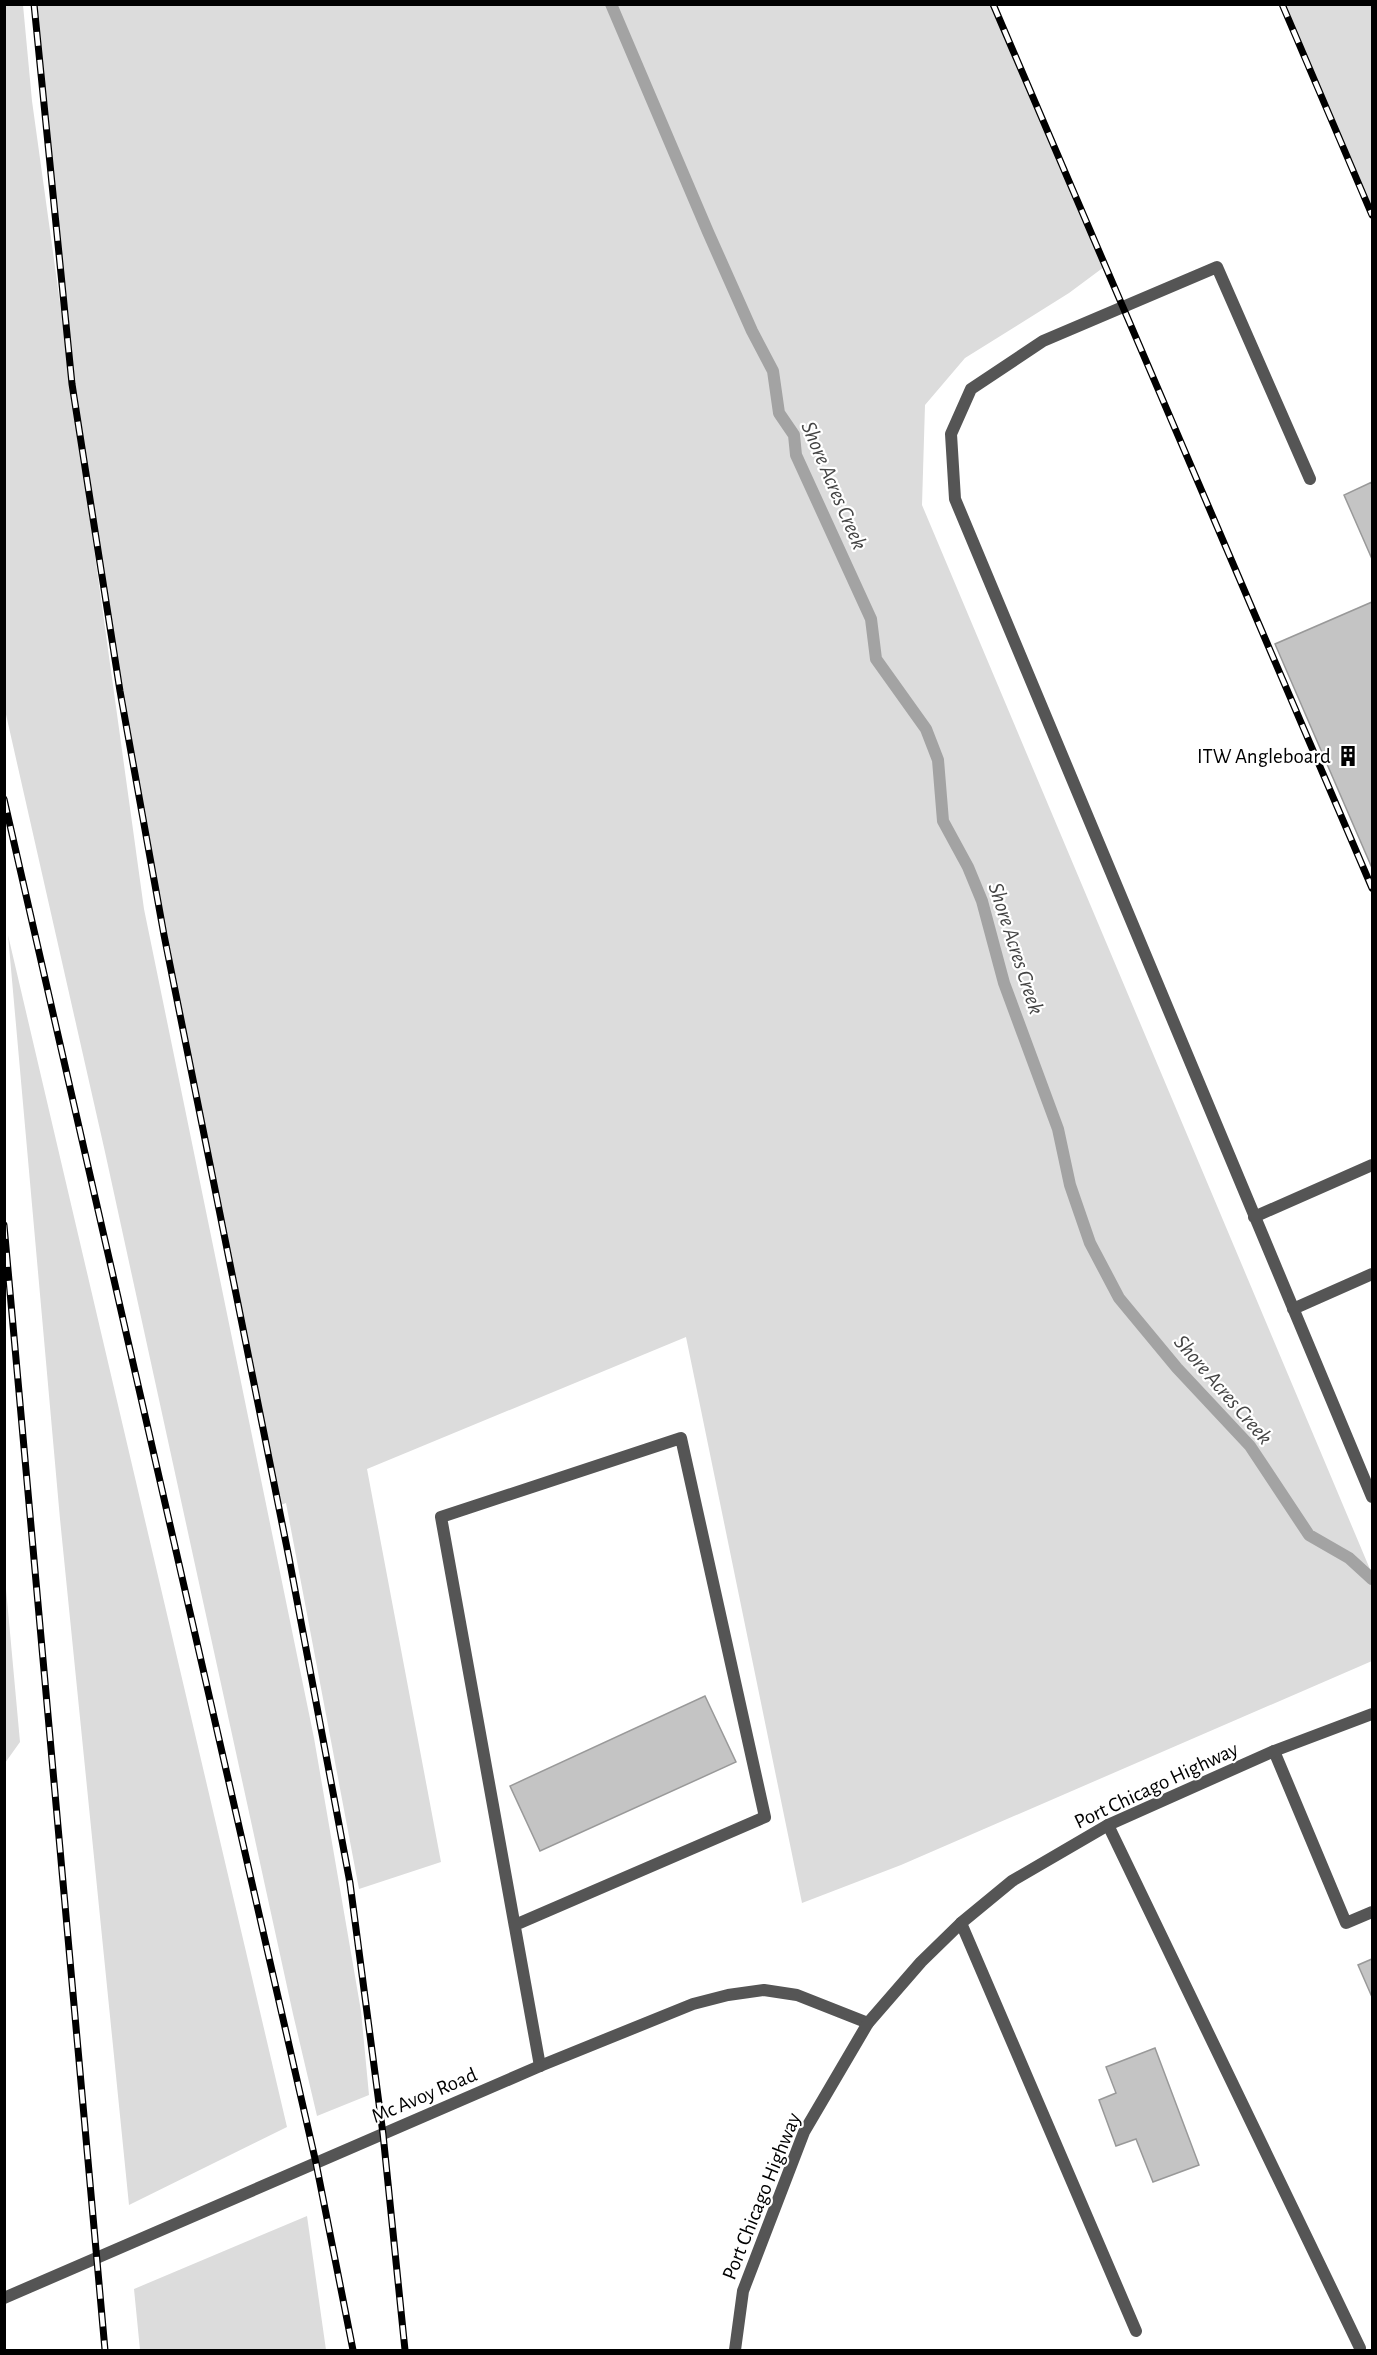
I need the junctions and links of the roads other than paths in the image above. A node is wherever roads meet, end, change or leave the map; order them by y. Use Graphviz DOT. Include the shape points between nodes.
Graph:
graph roads {
  1 [pos="1310,480"];
  2 [pos="1372,1165"];
  3 [pos="1254,1216"];
  4 [pos="1372,1274"];
  5 [pos="1293,1309"];
  6 [pos="1372,1497"];
  7 [pos="1372,1714"];
  8 [pos="1275,1751"];
  9 [pos="1108,1825"];
  10 [pos="1372,1912"];
  11 [pos="961,1923"];
  12 [pos="515,1925"];
  13 [pos="868,2023"];
  14 [pos="540,2066"];
  15 [pos="4,2298"];
  16 [pos="1136,2331"];
  17 [pos="1360,2348"];
  18 [pos="735,2350"];
  1 -- 3 [label="street" via="1217,267 1043,341 971,389 951,434 955,499"];
  2 -- 3 [label="street"];
  3 -- 5 [label="street"];
  4 -- 5 [label="street"];
  5 -- 6 [label="street"];
  7 -- 8 [label="street, Port Chicago Highway"];
  8 -- 9 [label="street, Port Chicago Highway"];
  8 -- 10 [label="street" via="1346,1923"];
  9 -- 11 [label="street, Port Chicago Highway" via="1012,1881"];
  9 -- 17 [label="street"];
  11 -- 13 [label="street, Port Chicago Highway"];
  11 -- 16 [label="street"];
  12 -- 12 [label="street" via="441,1517 681,1438 765,1817"];
  12 -- 14 [label="street"];
  13 -- 14 [label="street, Mc Avoy Road" via="798,1995 755,1991 693,2004"];
  13 -- 18 [label="street, Port Chicago Highway" via="804,2132 743,2291"];
  14 -- 15 [label="street, Mc Avoy Road"];
}
